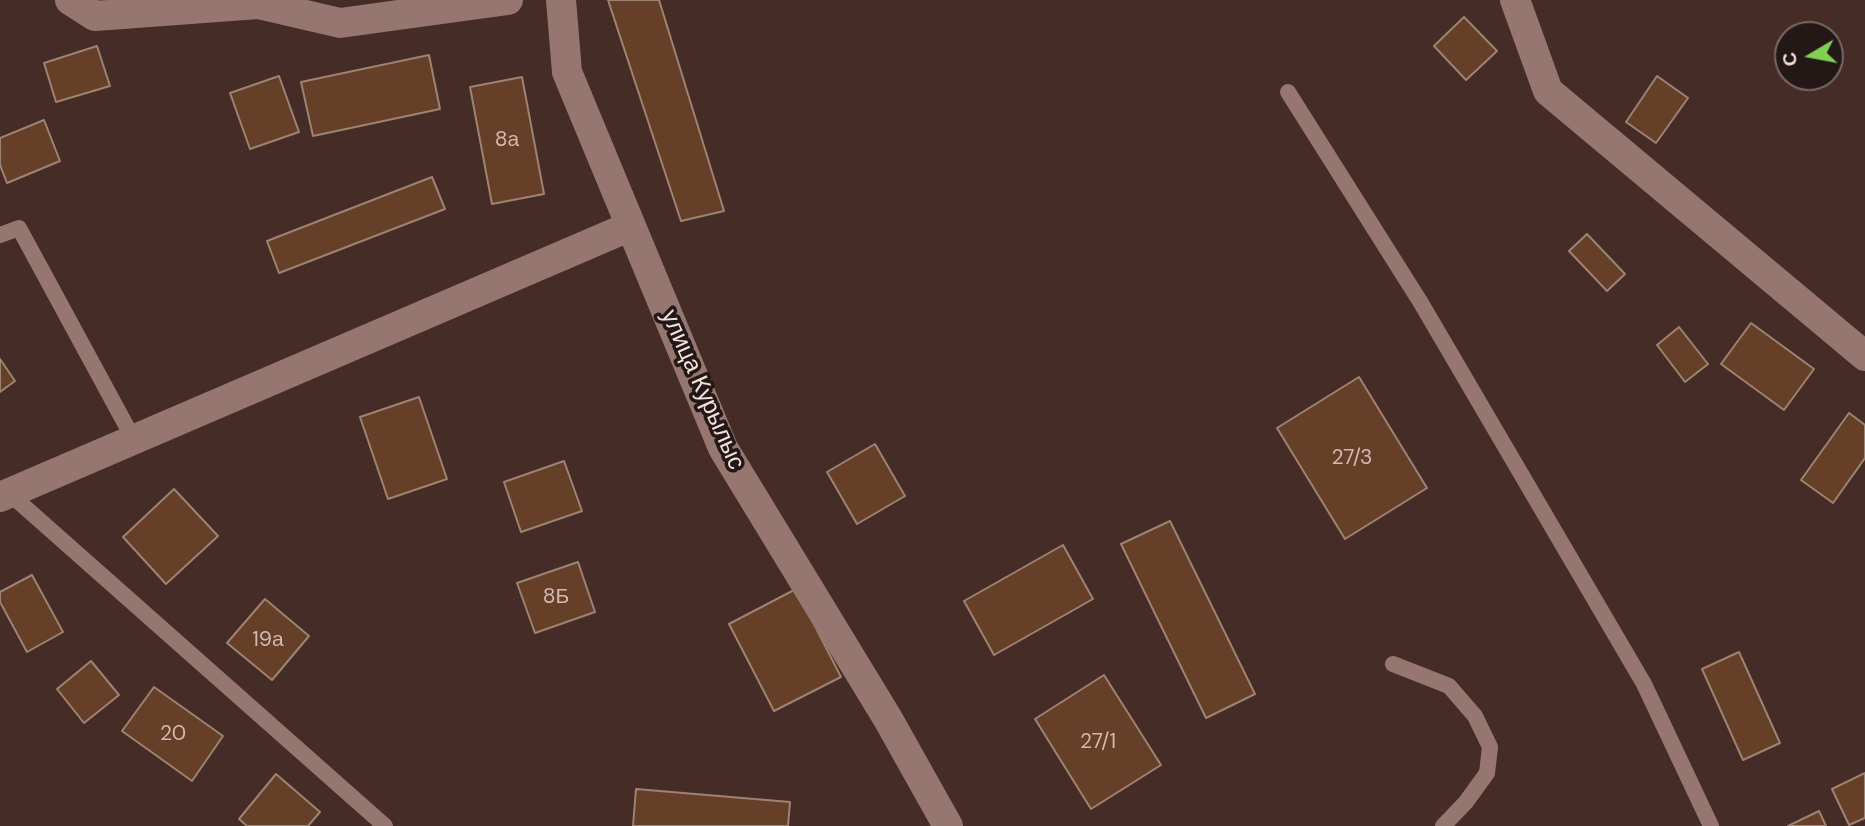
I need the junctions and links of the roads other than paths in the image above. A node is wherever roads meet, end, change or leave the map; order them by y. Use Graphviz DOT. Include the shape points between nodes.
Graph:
graph roads {
  1 [pos="69,0"];
  2 [pos="508,0"];
  3 [pos="561,0"];
  4 [pos="1515,0"];
  5 [pos="1288,92"];
  6 [pos="631,226"];
  7 [pos="0,235"];
  8 [pos="1865,356"];
  9 [pos="134,440"];
  10 [pos="5,495"];
  11 [pos="1392,664"];
  12 [pos="386,826"];
  13 [pos="948,826"];
  14 [pos="1443,826"];
  15 [pos="1711,826"];
  1 -- 2 [label="street" via="95,16 258,4 340,23"];
  3 -- 6 [label="street, улица Курылыс" via="567,72"];
  4 -- 8 [label="street" via="1548,91"];
  5 -- 15 [label="lane" via="1421,303 1644,684"];
  6 -- 9 [label="street"];
  6 -- 13 [label="street, улица Курылыс" via="723,448"];
  7 -- 9 [label="lane" via="19,228"];
  9 -- 10 [label="street"];
  10 -- 12 [label="lane"];
  11 -- 14 [label="lane" via="1449,686 1475,716 1490,747 1487,773"];
}
